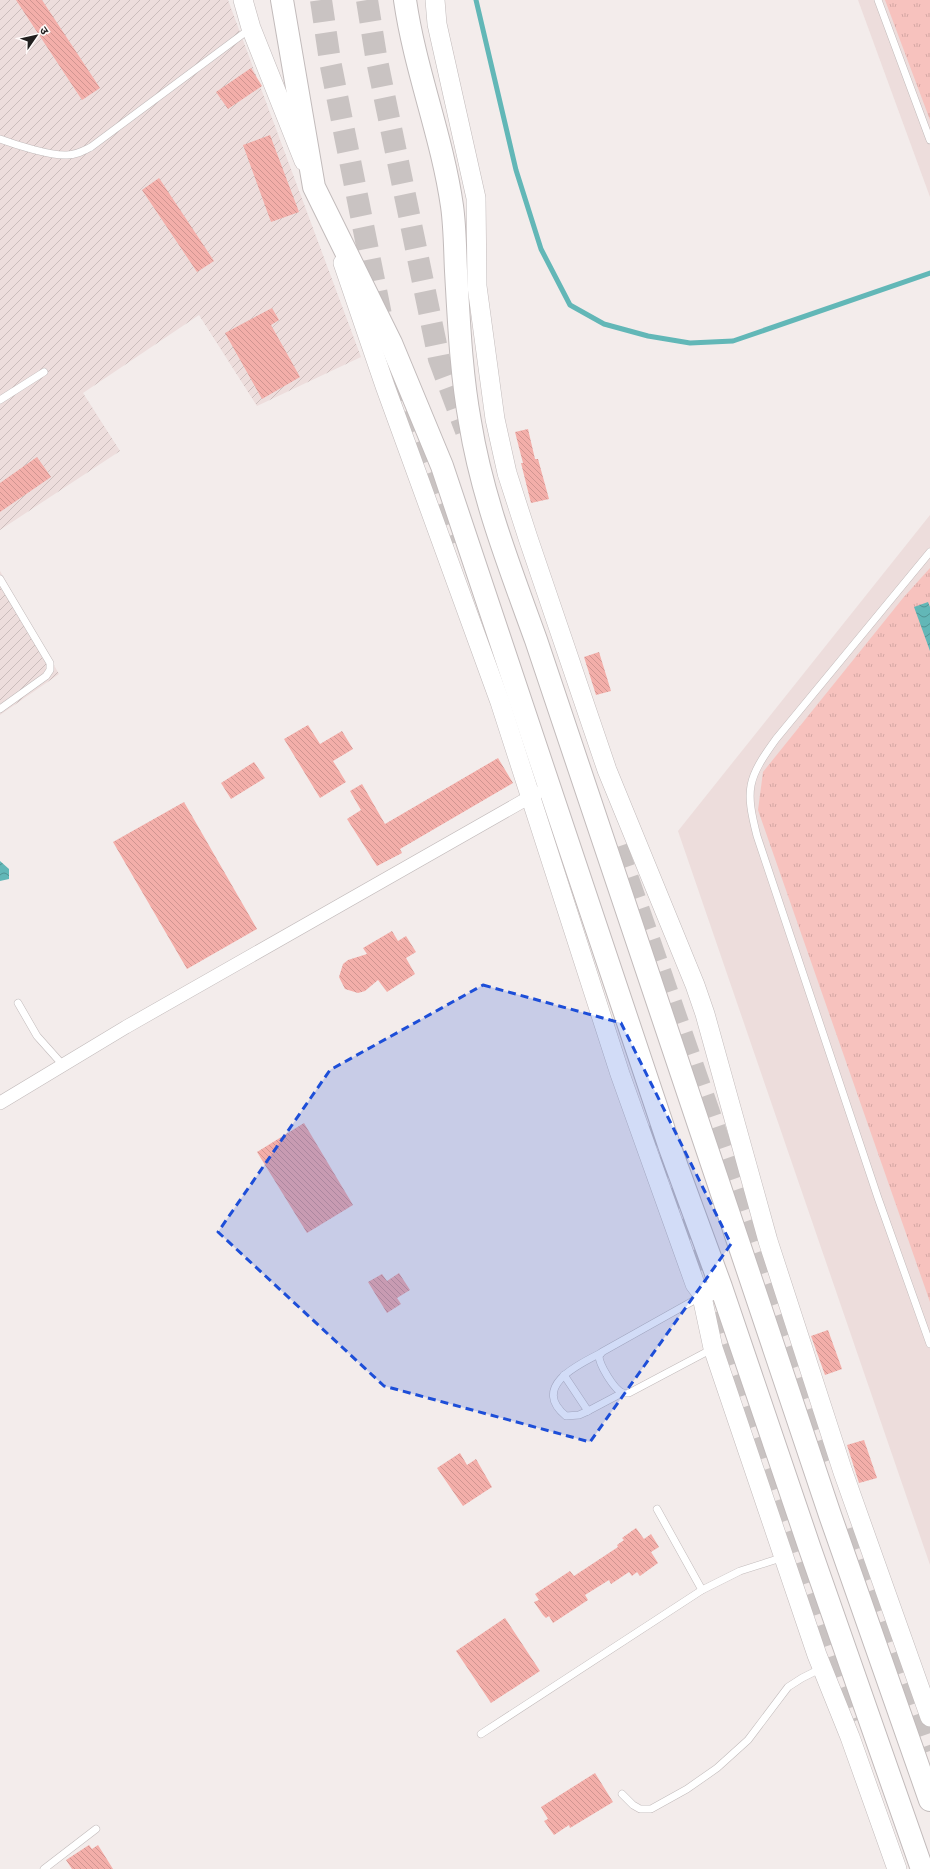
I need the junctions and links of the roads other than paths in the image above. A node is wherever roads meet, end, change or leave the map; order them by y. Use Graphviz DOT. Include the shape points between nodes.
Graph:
graph roads {
  1 [pos="243,0"];
  2 [pos="282,0"];
  3 [pos="405,0"];
  4 [pos="435,0"];
  5 [pos="878,0"];
  6 [pos="251,28"];
  7 [pos="0,139"];
  8 [pos="930,140"];
  9 [pos="314,187"];
  10 [pos="44,372"];
  11 [pos="0,400"];
  12 [pos="930,552"];
  13 [pos="0,579"];
  14 [pos="0,709"];
  15 [pos="551,786"];
  16 [pos="531,796"];
  17 [pos="18,1003"];
  18 [pos="62,1064"];
  19 [pos="1,1100"];
  20 [pos="708,1292"];
  21 [pos="930,1344"];
  22 [pos="714,1348"];
  23 [pos="602,1352"];
  24 [pos="564,1375"];
  25 [pos="622,1393"];
  26 [pos="588,1411"];
  27 [pos="657,1509"];
  28 [pos="784,1557"];
  29 [pos="702,1590"];
  30 [pos="822,1668"];
  31 [pos="930,1717"];
  32 [pos="482,1734"];
  33 [pos="622,1794"];
  34 [pos="930,1800"];
  35 [pos="96,1829"];
  36 [pos="44,1869"];
  37 [pos="898,1869"];
  38 [pos="922,1869"];
  1 -- 6 [label="street"];
  2 -- 9 [label="highway"];
  3 -- 34 [label="highway" via="452,206 470,422 496,530 536,640 827,1508"];
  4 -- 31 [label="street" via="437,24 476,198 477,286 495,419 513,494 607,770 698,992 773,1256 843,1472"];
  5 -- 8 [label="lane"];
  6 -- 7 [label="lane" via="91,147 76,154 56,154"];
  6 -- 9 [label="street"];
  9 -- 15 [label="highway" via="391,343 442,466"];
  9 -- 16 [label="street" via="500,702"];
  10 -- 11 [label="lane"];
  12 -- 21 [label="lane" via="776,739 756,770 749,796 750,810 760,843 878,1198"];
  13 -- 14 [label="lane" via="50,663 50,670 46,676"];
  15 -- 16 [label="street"];
  15 -- 20 [label="highway" via="670,1148"];
  16 -- 18 [label="street"];
  16 -- 20 [label="street" via="620,1074 695,1284"];
  17 -- 18 [label="lane" via="37,1036"];
  18 -- 19 [label="street"];
  20 -- 22 [label="street"];
  20 -- 23 [label="lane"];
  20 -- 38 [label="highway" via="810,1549"];
  22 -- 25 [label="lane" via="629,1393"];
  22 -- 28 [label="street"];
  23 -- 24 [label="lane"];
  23 -- 25 [label="lane" via="599,1356 601,1366"];
  24 -- 26 [label="lane"];
  24 -- 26 [label="lane" via="553,1389 555,1403 566,1416"];
  25 -- 26 [label="lane"];
  27 -- 29 [label="lane"];
  28 -- 29 [label="lane" via="740,1572"];
  28 -- 30 [label="street"];
  29 -- 32 [label="lane"];
  30 -- 33 [label="lane" via="788,1688 748,1740 717,1768 687,1789 650,1809 640,1809"];
  30 -- 37 [label="street"];
  35 -- 36 [label="lane"];
}
